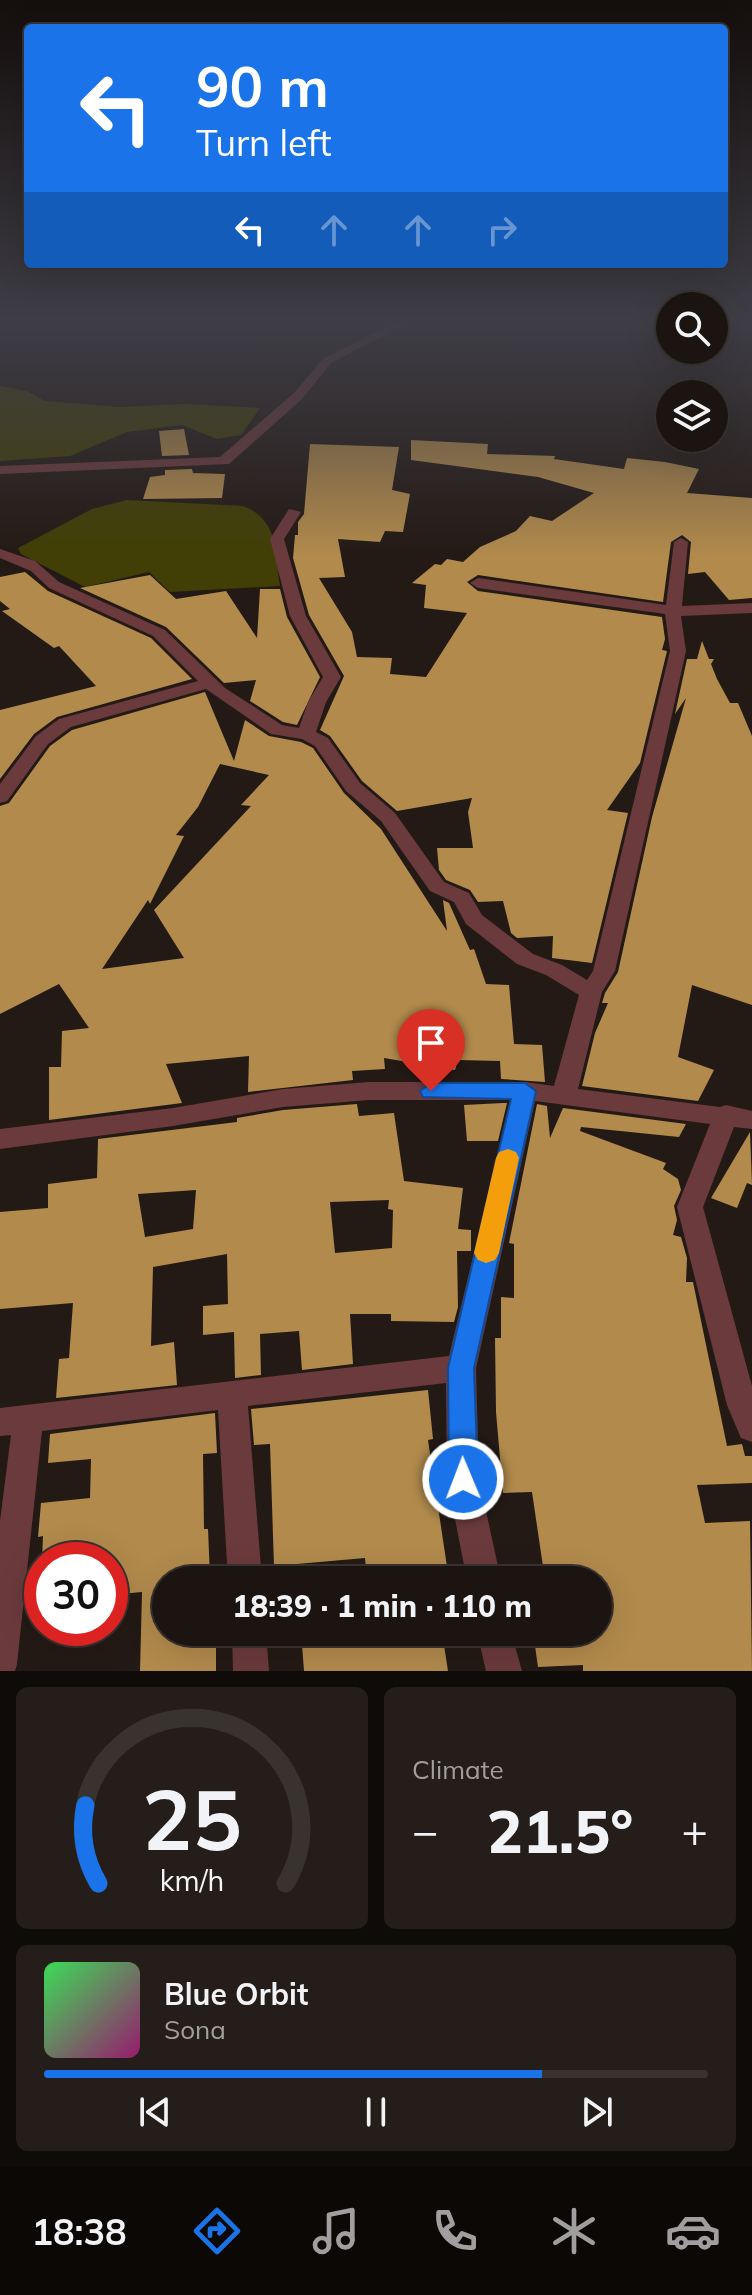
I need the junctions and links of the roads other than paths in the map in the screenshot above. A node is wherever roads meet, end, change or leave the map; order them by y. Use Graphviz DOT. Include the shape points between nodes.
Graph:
graph roads {
  1 [pos="295,399"];
  2 [pos="0,470"];
  3 [pos="294,512"];
  4 [pos="681,542"];
  5 [pos="0,553"];
  6 [pos="478,583"];
  7 [pos="752,608"];
  8 [pos="674,611"];
  9 [pos="209,683"];
  10 [pos="306,734"];
  11 [pos="0,797"];
  12 [pos="591,992"];
  13 [pos="525,1091"];
  14 [pos="564,1095"];
  15 [pos="739,1117"];
  16 [pos="0,1139"];
  17 [pos="461,1368"];
  18 [pos="232,1396"];
  19 [pos="14,1420"];
  20 [pos="752,1428"];
  21 [pos="244,1566"];
  22 [pos="481,1566"];
  23 [pos="250,1646"];
  24 [pos="498,1646"];
  25 [pos="0,1664"];
  26 [pos="251,1671"];
  27 [pos="504,1671"];
  1 -- 2 [label="street" via="224,461"];
  3 -- 10 [label="street" via="277,539 287,587 332,677"];
  4 -- 8 [label="street"];
  5 -- 9 [label="street" via="26,560 54,585 159,633"];
  6 -- 8 [label="street"];
  7 -- 8 [label="street"];
  8 -- 12 [label="street" via="678,651 604,971"];
  9 -- 10 [label="street" via="277,730"];
  9 -- 11 [label="street" via="52,730"];
  10 -- 12 [label="street" via="322,742 353,787 388,817 437,886 462,898 474,919 525,959"];
  12 -- 14 [label="street"];
  13 -- 14 [label="street"];
  13 -- 16 [label="street" via="369,1091 283,1098"];
  13 -- 17 [label="street"];
  14 -- 15 [label="street"];
  15 -- 20 [label="street" via="690,1207"];
  17 -- 18 [label="street"];
  17 -- 22 [label="street" via="463,1479"];
  18 -- 19 [label="street"];
  18 -- 21 [label="street"];
  19 -- 25 [label="street"];
  23 -- 26 [label="street"];
  24 -- 27 [label="street"];
}
